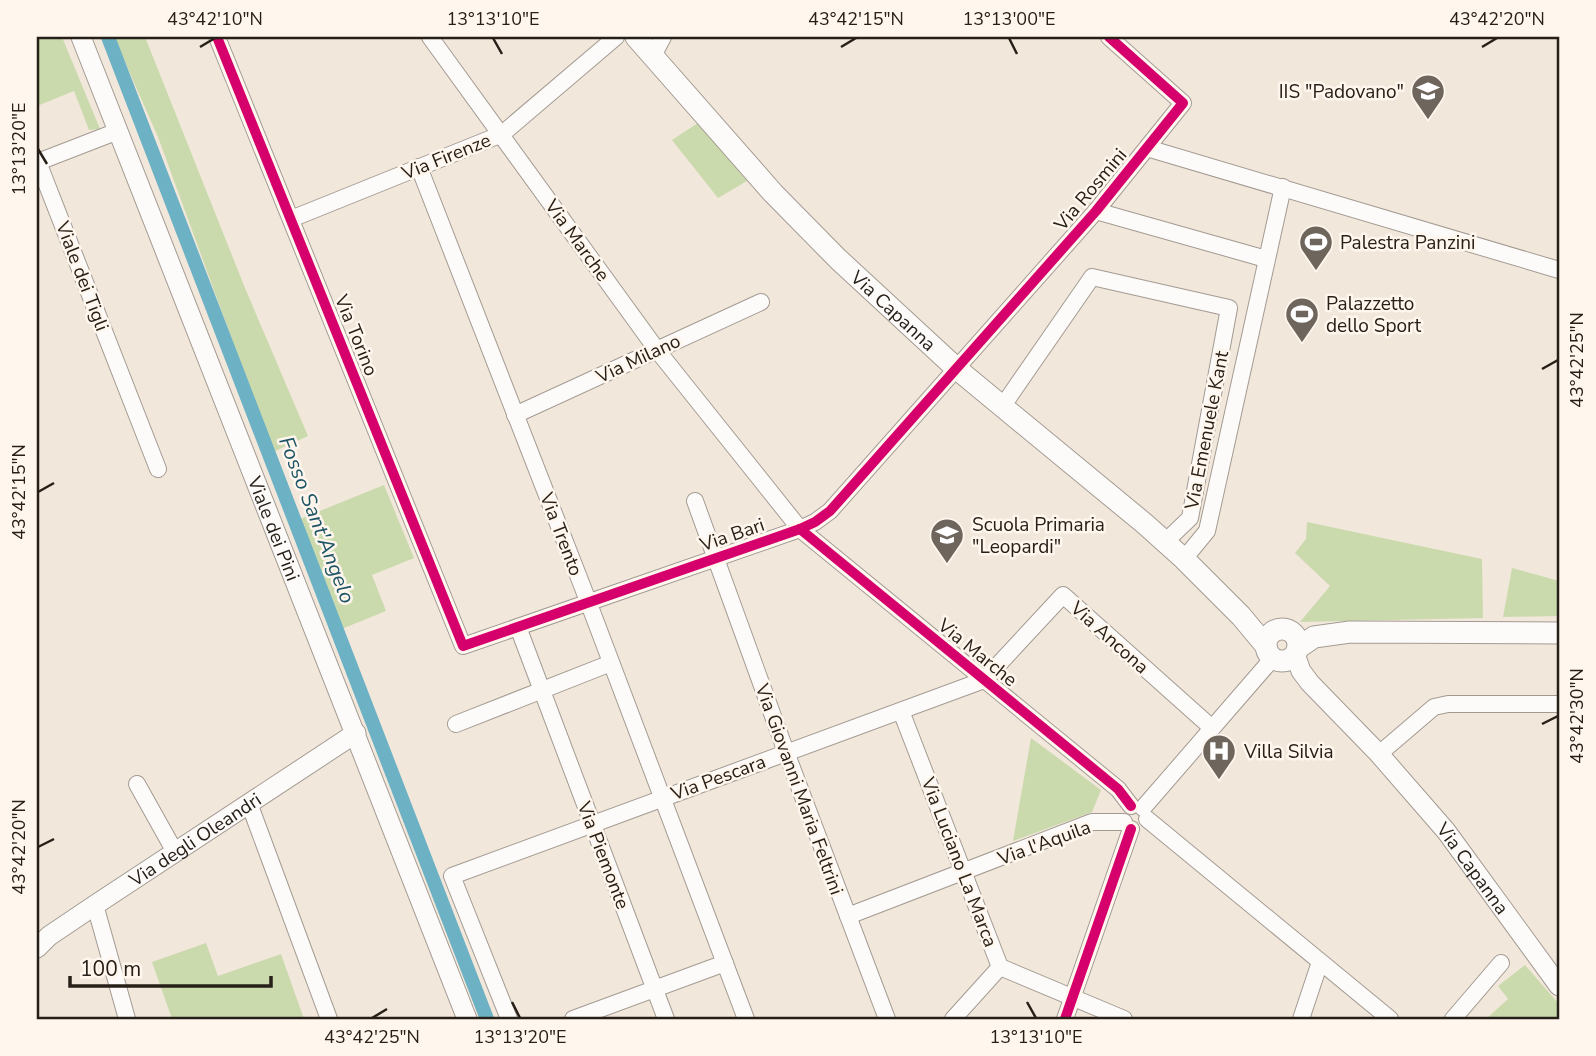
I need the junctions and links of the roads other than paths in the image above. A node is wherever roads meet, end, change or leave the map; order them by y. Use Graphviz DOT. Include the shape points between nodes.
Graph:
graph roads {
  1 [pos="81,37"];
  2 [pos="217,37"];
  3 [pos="430,37"];
  4 [pos="616,37"];
  5 [pos="636,37"];
  6 [pos="663,37"];
  7 [pos="1109,37"];
  8 [pos="653,56"];
  9 [pos="118,131"];
  10 [pos="502,134"];
  11 [pos="1147,148"];
  12 [pos="419,167"];
  13 [pos="1283,187"];
  14 [pos="1096,211"];
  15 [pos="291,219"];
  16 [pos="1266,259"];
  17 [pos="1559,270"];
  18 [pos="761,302"];
  19 [pos="657,350"];
  20 [pos="957,369"];
  21 [pos="1002,407"];
  22 [pos="515,415"];
  23 [pos="158,468"];
  24 [pos="695,501"];
  25 [pos="800,529"];
  26 [pos="1165,542"];
  27 [pos="715,558"];
  28 [pos="1184,559"];
  29 [pos="588,602"];
  30 [pos="518,627"];
  31 [pos="1350,632"];
  32 [pos="1559,633"];
  33 [pos="1275,641"];
  34 [pos="463,646"];
  35 [pos="1296,651"];
  36 [pos="611,663"];
  37 [pos="984,680"];
  38 [pos="542,690"];
  39 [pos="1559,704"];
  40 [pos="901,711"];
  41 [pos="456,724"];
  42 [pos="1212,728"];
  43 [pos="356,733"];
  44 [pos="786,752"];
  45 [pos="1379,754"];
  46 [pos="137,784"];
  47 [pos="662,797"];
  48 [pos="249,803"];
  49 [pos="1140,811"];
  50 [pos="592,823"];
  51 [pos="1128,825"];
  52 [pos="175,852"];
  53 [pos="963,872"];
  54 [pos="95,905"];
  55 [pos="848,916"];
  56 [pos="37,948"];
  57 [pos="1320,962"];
  58 [pos="725,963"];
  59 [pos="1501,963"];
  60 [pos="1000,967"];
  61 [pos="1559,986"];
  62 [pos="655,989"];
  63 [pos="1073,998"];
  64 [pos="127,1019"];
  65 [pos="328,1019"];
  66 [pos="467,1019"];
  67 [pos="509,1019"];
  68 [pos="573,1019"];
  69 [pos="666,1019"];
  70 [pos="746,1019"];
  71 [pos="887,1019"];
  72 [pos="953,1019"];
  73 [pos="1065,1019"];
  74 [pos="1124,1019"];
  75 [pos="1300,1019"];
  76 [pos="1390,1019"];
  77 [pos="1453,1019"];
  1 -- 9 [label="street, Viale dei Pini"];
  2 -- 15 [label="street, Via Torino"];
  3 -- 10 [label="street, Via Marche"];
  4 -- 10 [label="street, Via Firenze"];
  5 -- 8 [label="main road, Via Capanna"];
  6 -- 8 [label="street"];
  7 -- 11 [label="street, Via Rosmini" via="1183,103"];
  8 -- 20 [label="main road, Via Capanna" via="807,229"];
  9 -- 23 [label="street, Viale dei Tigli" via="38,162"];
  9 -- 43 [label="street, Viale dei Pini"];
  10 -- 12 [label="street, Via Firenze"];
  10 -- 19 [label="street, Via Marche"];
  11 -- 13 [label="street, Via Rosmini"];
  11 -- 14 [label="street, Via Rosmini"];
  12 -- 15 [label="street, Via Firenze"];
  12 -- 22 [label="street, Via Trento"];
  13 -- 16 [label="street"];
  13 -- 17 [label="street, Via Rosmini"];
  14 -- 16 [label="street, Via Rosmini"];
  14 -- 20 [label="street, Via Rosmini"];
  15 -- 34 [label="street, Via Torino"];
  16 -- 28 [label="street" via="1207,531"];
  18 -- 19 [label="street, Via Milano"];
  19 -- 22 [label="street, Via Milano"];
  19 -- 25 [label="street, Via Marche"];
  20 -- 21 [label="main road, Via Capanna"];
  20 -- 25 [label="street, Via Bari" via="830,510"];
  21 -- 26 [label="main road, Via Capanna"];
  21 -- 26 [label="street, Via Emenuele Kant" via="1092,277 1229,308 1189,518"];
  22 -- 29 [label="street, Via Trento"];
  24 -- 27 [label="street, Via Giovanni Maria Feltrini"];
  25 -- 27 [label="street, Via Bari"];
  25 -- 37 [label="street, Via Marche"];
  26 -- 28 [label="main road, Via Capanna"];
  27 -- 29 [label="street, Via Bari"];
  27 -- 44 [label="street, Via Giovanni Maria Feltrini"];
  28 -- 33 [label="main road, Via Capanna" via="1241,616"];
  29 -- 30 [label="street, Via Bari"];
  29 -- 36 [label="street, Via Trento"];
  30 -- 34 [label="street, Via Bari"];
  30 -- 38 [label="street, Via Piemonte"];
  31 -- 32 [label="main road"];
  31 -- 33 [label="main road" via="1324,628"];
  31 -- 35 [label="main road" via="1314,637"];
  33 -- 35 [label="main road" via="1287,660"];
  33 -- 42 [label="street"];
  35 -- 45 [label="street, Via Capanna" via="1310,683"];
  36 -- 38 [label="street"];
  36 -- 47 [label="street, Via Trento"];
  37 -- 40 [label="street, Via Pescara"];
  37 -- 42 [label="street, Via Ancona" via="1063,595"];
  37 -- 49 [label="street, Via Marche"];
  38 -- 41 [label="street"];
  38 -- 50 [label="street, Via Piemonte"];
  39 -- 45 [label="street" via="1434,707"];
  40 -- 44 [label="street, Via Pescara"];
  40 -- 53 [label="street, Via Luciano La Marca"];
  42 -- 49 [label="street"];
  43 -- 48 [label="street, Via degli Oleandri"];
  43 -- 66 [label="street, Viale dei Pini"];
  44 -- 47 [label="street, Via Pescara"];
  44 -- 55 [label="street, Via Giovanni Maria Feltrini"];
  45 -- 61 [label="street, Via Capanna" via="1446,831"];
  46 -- 52 [label="street"];
  47 -- 50 [label="street, Via Pescara"];
  47 -- 58 [label="street, Via Trento"];
  48 -- 52 [label="street, Via degli Oleandri"];
  48 -- 65 [label="street"];
  49 -- 51 [label="street" via="1123,814"];
  49 -- 51 [label="street" via="1142,828"];
  49 -- 57 [label="street, Via Marche"];
  50 -- 62 [label="street, Via Piemonte"];
  50 -- 67 [label="street, Via Pescara" via="452,876"];
  51 -- 53 [label="street, Via l'Aquila" via="1092,822"];
  51 -- 63 [label="street"];
  52 -- 54 [label="street, Via degli Oleandri"];
  53 -- 55 [label="street, Via l'Aquila"];
  53 -- 60 [label="street, Via Luciano La Marca"];
  54 -- 56 [label="street, Via degli Oleandri"];
  54 -- 64 [label="street"];
  55 -- 71 [label="street, Via Giovanni Maria Feltrini"];
  57 -- 75 [label="street"];
  57 -- 76 [label="street, Via Marche"];
  58 -- 62 [label="street"];
  58 -- 70 [label="street, Via Trento"];
  59 -- 77 [label="street"];
  60 -- 63 [label="street, Via Luciano La Marca"];
  60 -- 72 [label="street"];
  62 -- 68 [label="street"];
  62 -- 69 [label="street, Via Piemonte"];
  63 -- 73 [label="street"];
  63 -- 74 [label="street, Via Luciano La Marca"];
}
